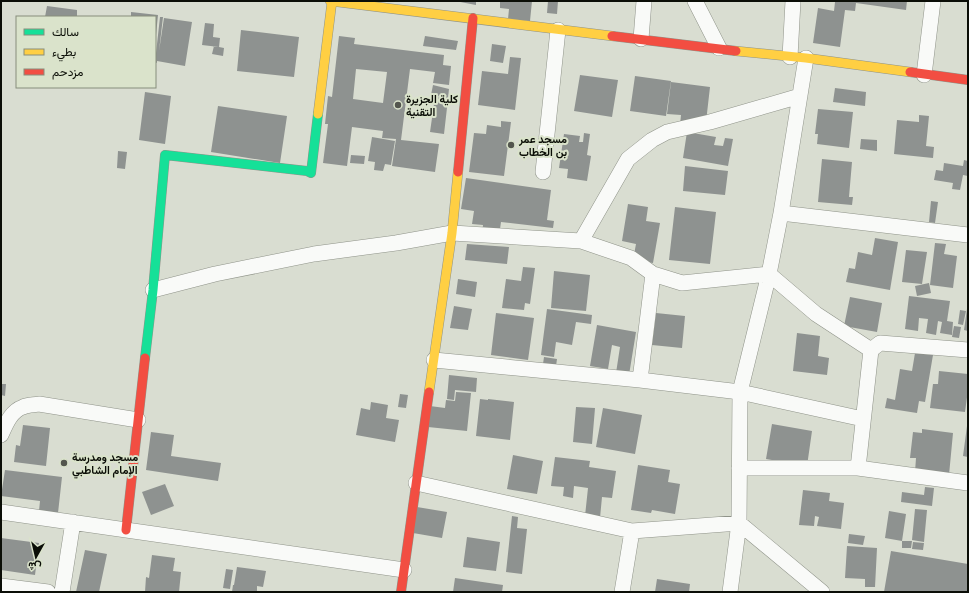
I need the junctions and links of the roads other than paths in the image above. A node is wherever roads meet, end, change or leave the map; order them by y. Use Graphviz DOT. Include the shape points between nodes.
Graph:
graph roads {
  1 [pos="331,1"];
  2 [pos="644,1"];
  3 [pos="695,1"];
  4 [pos="793,1"];
  5 [pos="933,1"];
  6 [pos="473,18"];
  7 [pos="558,30"];
  8 [pos="641,39"];
  9 [pos="719,48"];
  10 [pos="790,57"];
  11 [pos="806,58"];
  12 [pos="924,75"];
  13 [pos="968,80"];
  14 [pos="800,96"];
  15 [pos="543,172"];
  16 [pos="782,213"];
  17 [pos="452,233"];
  18 [pos="968,235"];
  19 [pos="581,241"];
  20 [pos="653,274"];
  21 [pos="769,274"];
  22 [pos="152,290"];
  23 [pos="871,350"];
  24 [pos="968,350"];
  25 [pos="434,360"];
  26 [pos="640,380"];
  27 [pos="740,392"];
  28 [pos="863,419"];
  29 [pos="138,420"];
  30 [pos="1,435"];
  31 [pos="739,468"];
  32 [pos="858,468"];
  33 [pos="968,482"];
  34 [pos="416,483"];
  35 [pos="1,512"];
  36 [pos="73,522"];
  37 [pos="739,523"];
  38 [pos="126,530"];
  39 [pos="632,531"];
  40 [pos="404,570"];
  41 [pos="1,586"];
  42 [pos="48,592"];
  43 [pos="62,592"];
  44 [pos="401,592"];
  45 [pos="622,592"];
  46 [pos="730,592"];
  47 [pos="822,592"];
  1 -- 6 [label="street"];
  1 -- 22 [label="street" via="311,172 165,155"];
  2 -- 8 [label="street"];
  3 -- 9 [label="street"];
  4 -- 10 [label="street"];
  5 -- 12 [label="street"];
  6 -- 7 [label="street"];
  6 -- 17 [label="street"];
  7 -- 8 [label="street"];
  7 -- 15 [label="street"];
  8 -- 9 [label="street"];
  9 -- 10 [label="street"];
  10 -- 11 [label="street"];
  11 -- 12 [label="street"];
  11 -- 14 [label="street"];
  12 -- 13 [label="street"];
  14 -- 16 [label="street"];
  14 -- 19 [label="street" via="667,132 652,140 628,159"];
  16 -- 18 [label="street"];
  16 -- 21 [label="street"];
  17 -- 19 [label="street"];
  17 -- 22 [label="street" via="314,254"];
  17 -- 25 [label="street"];
  19 -- 20 [label="street" via="631,258"];
  20 -- 21 [label="street" via="682,283"];
  20 -- 26 [label="street"];
  21 -- 23 [label="street" via="816,314"];
  21 -- 27 [label="street"];
  22 -- 29 [label="street"];
  23 -- 24 [label="street" via="880,343"];
  23 -- 28 [label="street"];
  25 -- 26 [label="street"];
  25 -- 34 [label="street"];
  26 -- 27 [label="street"];
  27 -- 28 [label="street"];
  27 -- 31 [label="street"];
  28 -- 32 [label="street"];
  29 -- 30 [label="street" via="39,404 23,406 14,413"];
  29 -- 38 [label="street"];
  31 -- 32 [label="street"];
  31 -- 37 [label="street"];
  32 -- 33 [label="street"];
  34 -- 39 [label="street"];
  34 -- 40 [label="street"];
  35 -- 36 [label="street"];
  36 -- 38 [label="street"];
  36 -- 43 [label="street"];
  37 -- 39 [label="street"];
  37 -- 46 [label="street"];
  37 -- 47 [label="street"];
  38 -- 40 [label="street"];
  39 -- 45 [label="street"];
  40 -- 44 [label="street"];
  41 -- 42 [label="street"];
}
